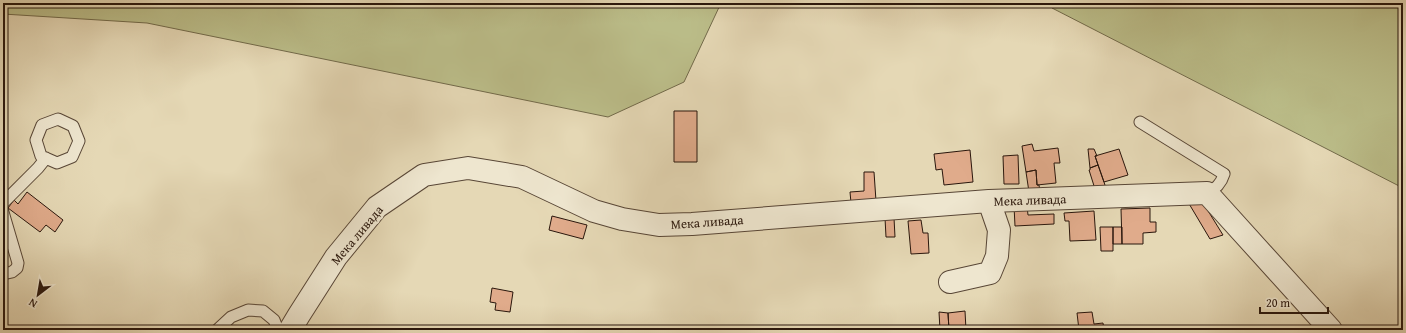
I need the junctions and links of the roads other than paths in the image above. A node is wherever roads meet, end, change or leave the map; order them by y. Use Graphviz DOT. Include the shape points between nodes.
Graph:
graph roads {
  1 [pos="1140,122"];
  2 [pos="46,158"];
  3 [pos="1207,193"];
  4 [pos="989,201"];
  5 [pos="3,203"];
  6 [pos="3,212"];
  7 [pos="3,274"];
  8 [pos="950,282"];
  9 [pos="217,330"];
  10 [pos="278,330"];
  11 [pos="290,330"];
  12 [pos="1331,330"];
  1 -- 3 [label="lane" via="1224,174 1216,189"];
  2 -- 5 [label="lane"];
  3 -- 4 [label="street, Мека ливада"];
  3 -- 12 [label="street"];
  4 -- 8 [label="street" via="999,230 997,256 990,272"];
  4 -- 11 [label="street, Мека ливада" via="659,225 594,211 522,177 468,168 424,175 377,207 336,257"];
  6 -- 7 [label="lane" via="18,263 12,272"];
  9 -- 10 [label="lane" via="231,317 248,310 263,311 274,320"];
}
